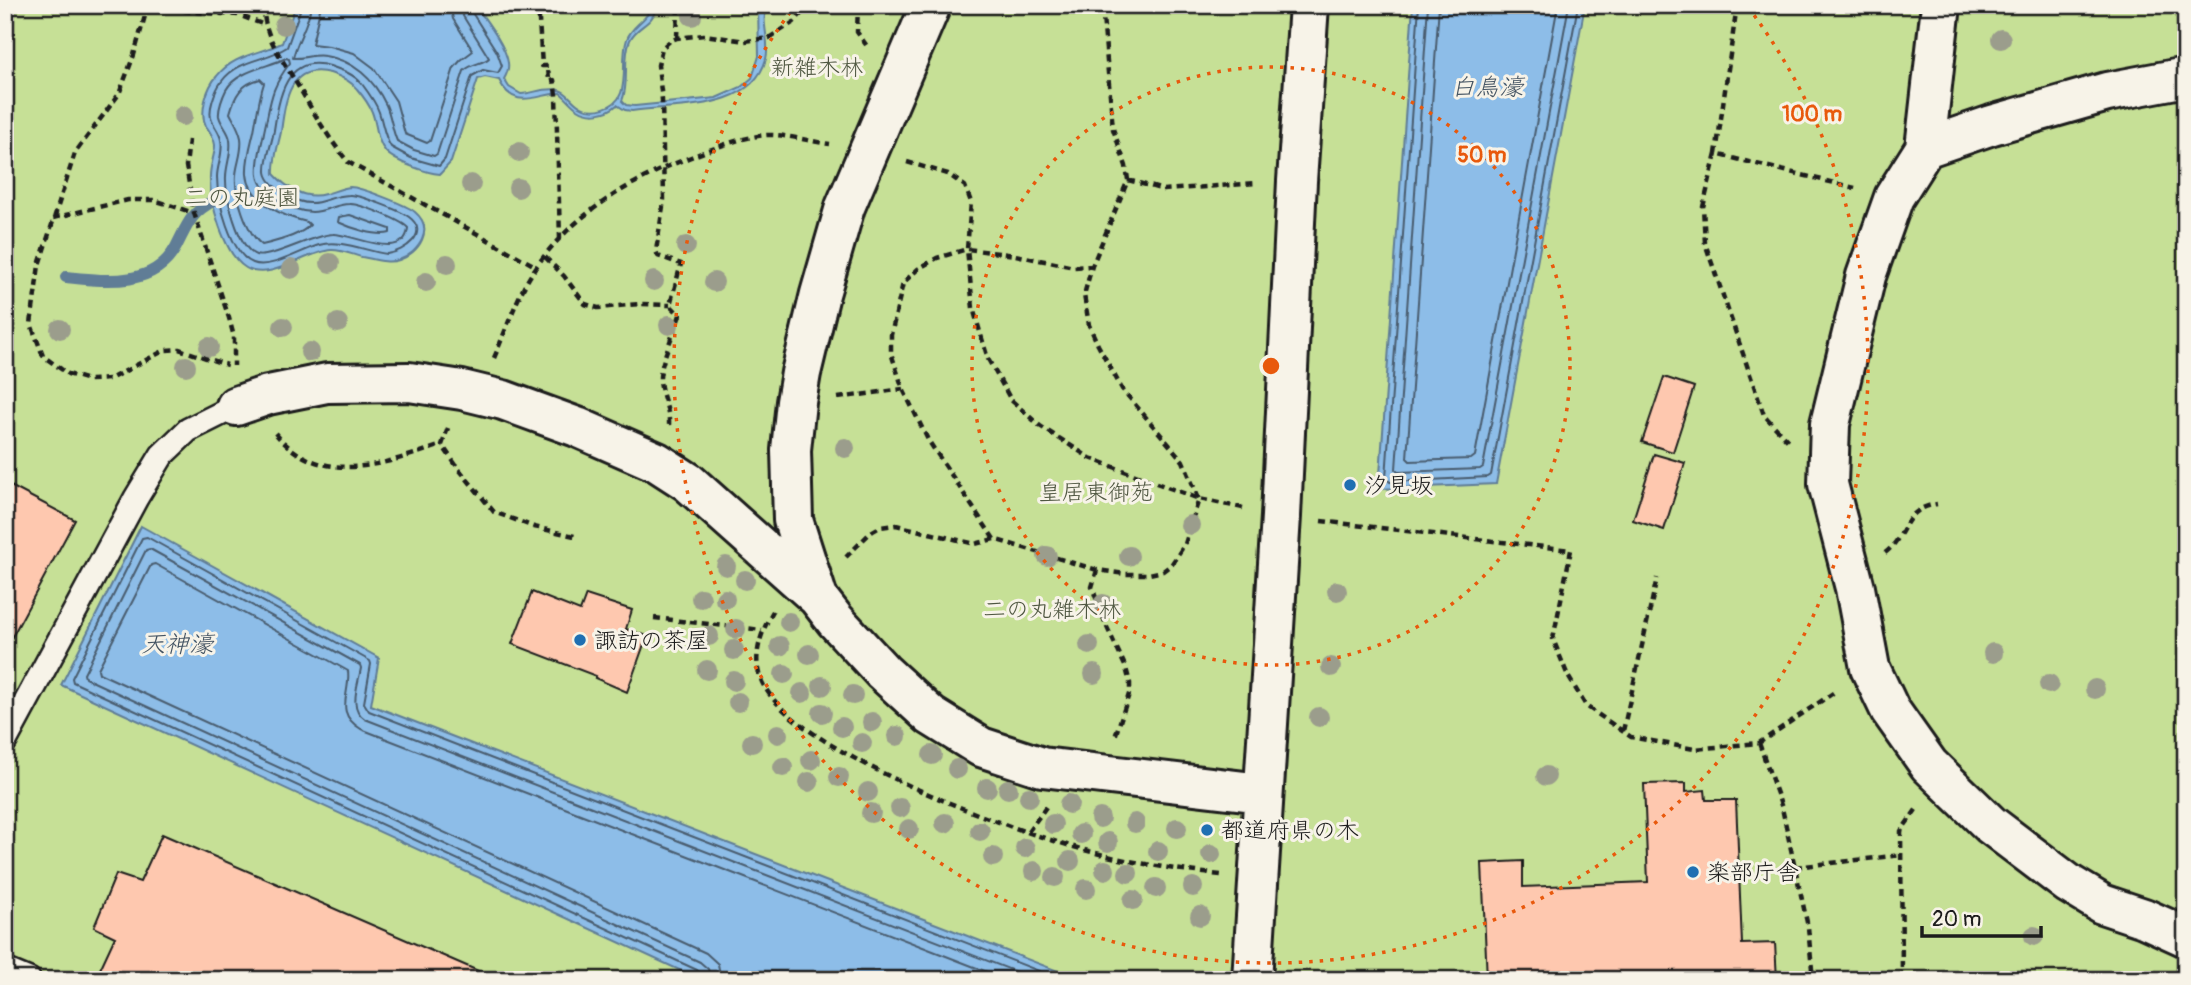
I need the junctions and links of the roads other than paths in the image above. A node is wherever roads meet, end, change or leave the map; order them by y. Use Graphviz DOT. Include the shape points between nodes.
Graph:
graph roads {
  1 [pos="931,5"];
  2 [pos="1309,5"];
  3 [pos="1941,5"];
  4 [pos="2186,77"];
  5 [pos="1926,148"];
  6 [pos="236,406"];
  7 [pos="818,597"];
  8 [pos="5,741"];
  9 [pos="1262,793"];
  10 [pos="2186,937"];
  11 [pos="5,970"];
  12 [pos="29,980"];
  13 [pos="1252,980"];
  1 -- 7 [label="street" via="845,207 796,402 793,520"];
  2 -- 9 [label="street"];
  3 -- 5 [label="street"];
  4 -- 5 [label="street" via="2107,92"];
  5 -- 10 [label="street" via="1894,197 1866,276 1830,424 1828,484 1870,668 1890,710 1929,765 1991,825 2102,904"];
  6 -- 7 [label="street" via="327,383 409,382 503,400 657,461 688,482"];
  6 -- 8 [label="lane" via="188,430 162,455"];
  7 -- 9 [label="street" via="883,672 931,716 981,747 1042,767"];
  9 -- 13 [label="street"];
  11 -- 12 [label="lane"];
}
